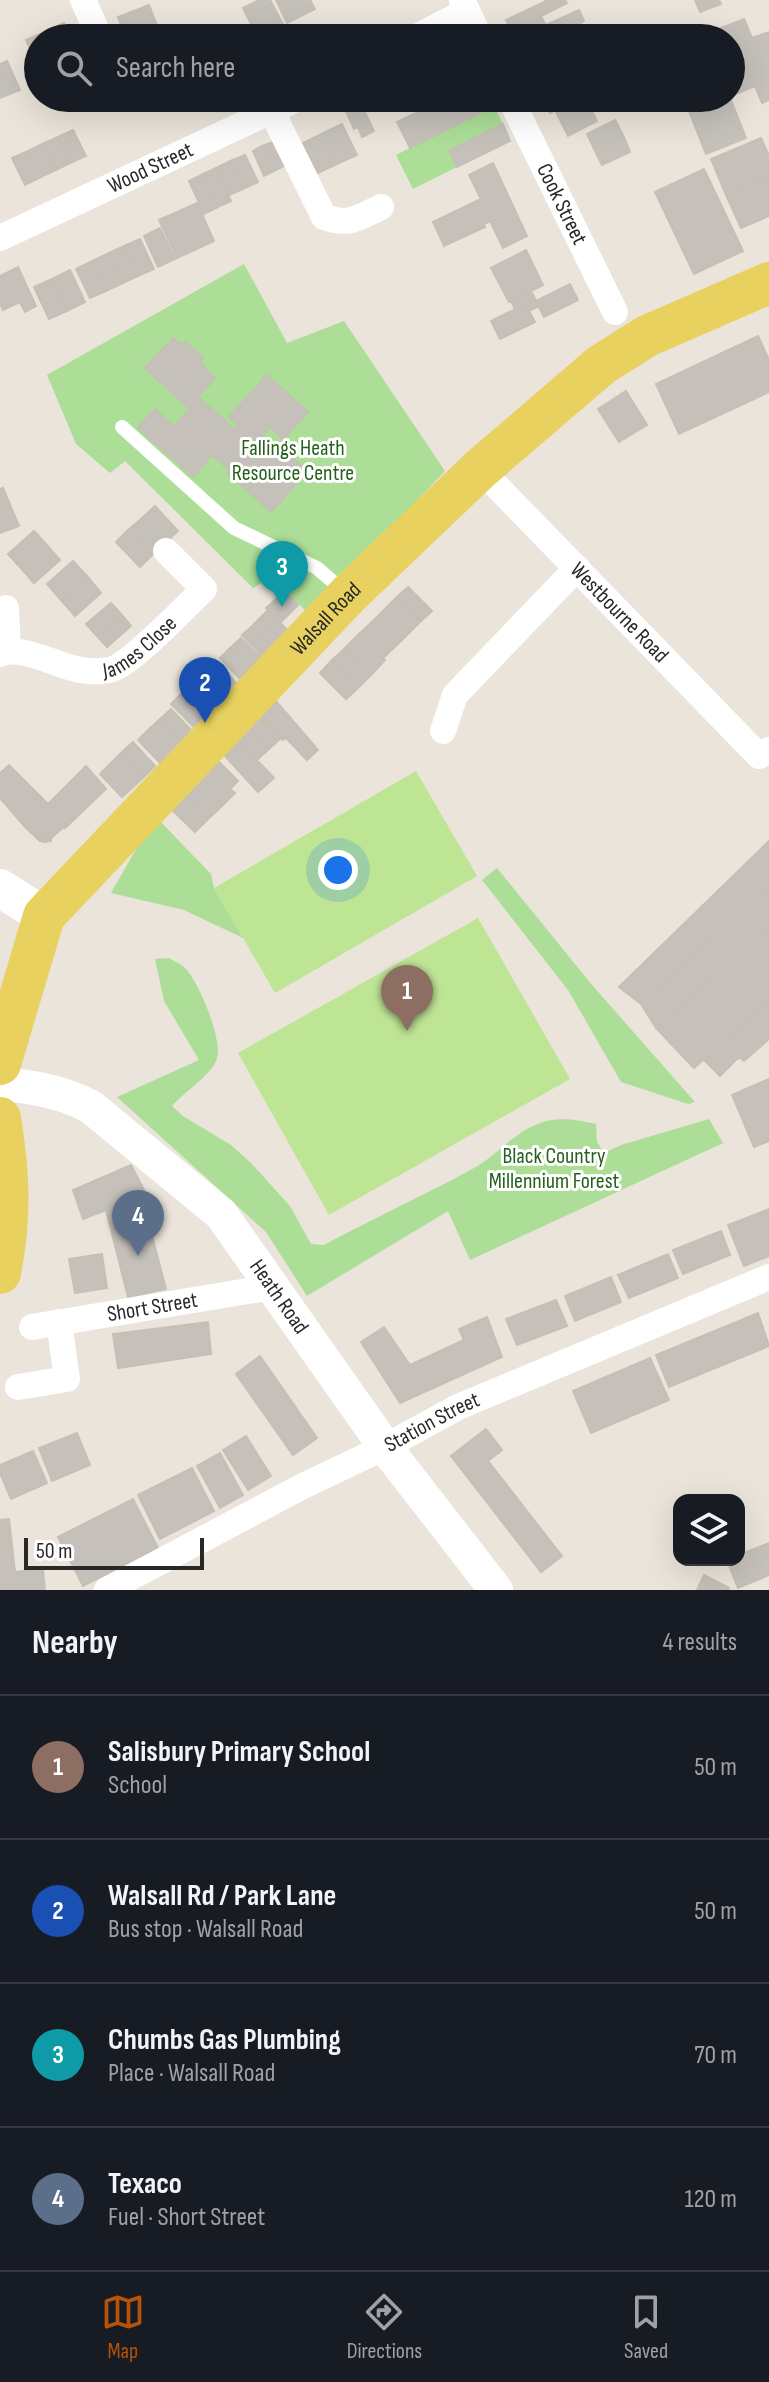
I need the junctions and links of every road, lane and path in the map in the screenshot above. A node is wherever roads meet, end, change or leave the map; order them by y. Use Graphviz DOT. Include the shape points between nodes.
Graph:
graph roads {
  1 [pos="83,0"];
  2 [pos="464,5"];
  3 [pos="94,24"];
  4 [pos="435,24"];
  5 [pos="473,24"];
  6 [pos="272,112"];
  7 [pos="517,112"];
  8 [pos="381,207"];
  9 [pos="0,238"];
  10 [pos="769,283"];
  11 [pos="615,312"];
  12 [pos="122,427"];
  13 [pos="480,469"];
  14 [pos="166,551"];
  15 [pos="577,568"];
  16 [pos="349,594"];
  17 [pos="3,601"];
  18 [pos="4,652"];
  19 [pos="443,731"];
  20 [pos="766,759"];
  21 [pos="0,888"];
  22 [pos="44,916"];
  23 [pos="0,1064"];
  24 [pos="0,1084"];
  25 [pos="0,1118"];
  26 [pos="0,1273"];
  27 [pos="767,1282"];
  28 [pos="272,1287"];
  29 [pos="59,1322"];
  30 [pos="32,1327"];
  31 [pos="18,1387"];
  32 [pos="385,1447"];
  33 [pos="107,1590"];
  34 [pos="496,1590"];
  1 -- 3 [label="street"];
  2 -- 4 [label="street"];
  2 -- 5 [label="street"];
  6 -- 8 [label="street" via="324,217 349,222"];
  6 -- 9 [label="street, Wood Street"];
  7 -- 11 [label="street, Cook Street"];
  10 -- 13 [label="main road, Walsall Road" via="626,347"];
  12 -- 16 [label="lane" via="234,528 317,568"];
  13 -- 15 [label="street, Westbourne Road"];
  13 -- 16 [label="main road, Walsall Road"];
  14 -- 18 [label="street, James Close" via="204,589 112,670 79,671 33,655"];
  15 -- 19 [label="street" via="455,695"];
  15 -- 20 [label="street, Westbourne Road"];
  16 -- 22 [label="main road, Walsall Road"];
  17 -- 18 [label="street, James Close"];
  21 -- 22 [label="main road"];
  22 -- 23 [label="main road, Walsall Road"];
  24 -- 28 [label="street, Heath Road" via="44,1088 91,1107 221,1214"];
  25 -- 26 [label="main road" via="10,1202"];
  27 -- 32 [label="street, Station Street" via="458,1407"];
  28 -- 29 [label="street, Short Street"];
  28 -- 32 [label="street, Heath Road"];
  29 -- 30 [label="street, Short Street"];
  29 -- 31 [label="street" via="67,1379"];
  32 -- 33 [label="street, Station Street"];
  32 -- 34 [label="street, Heath Road"];
}
